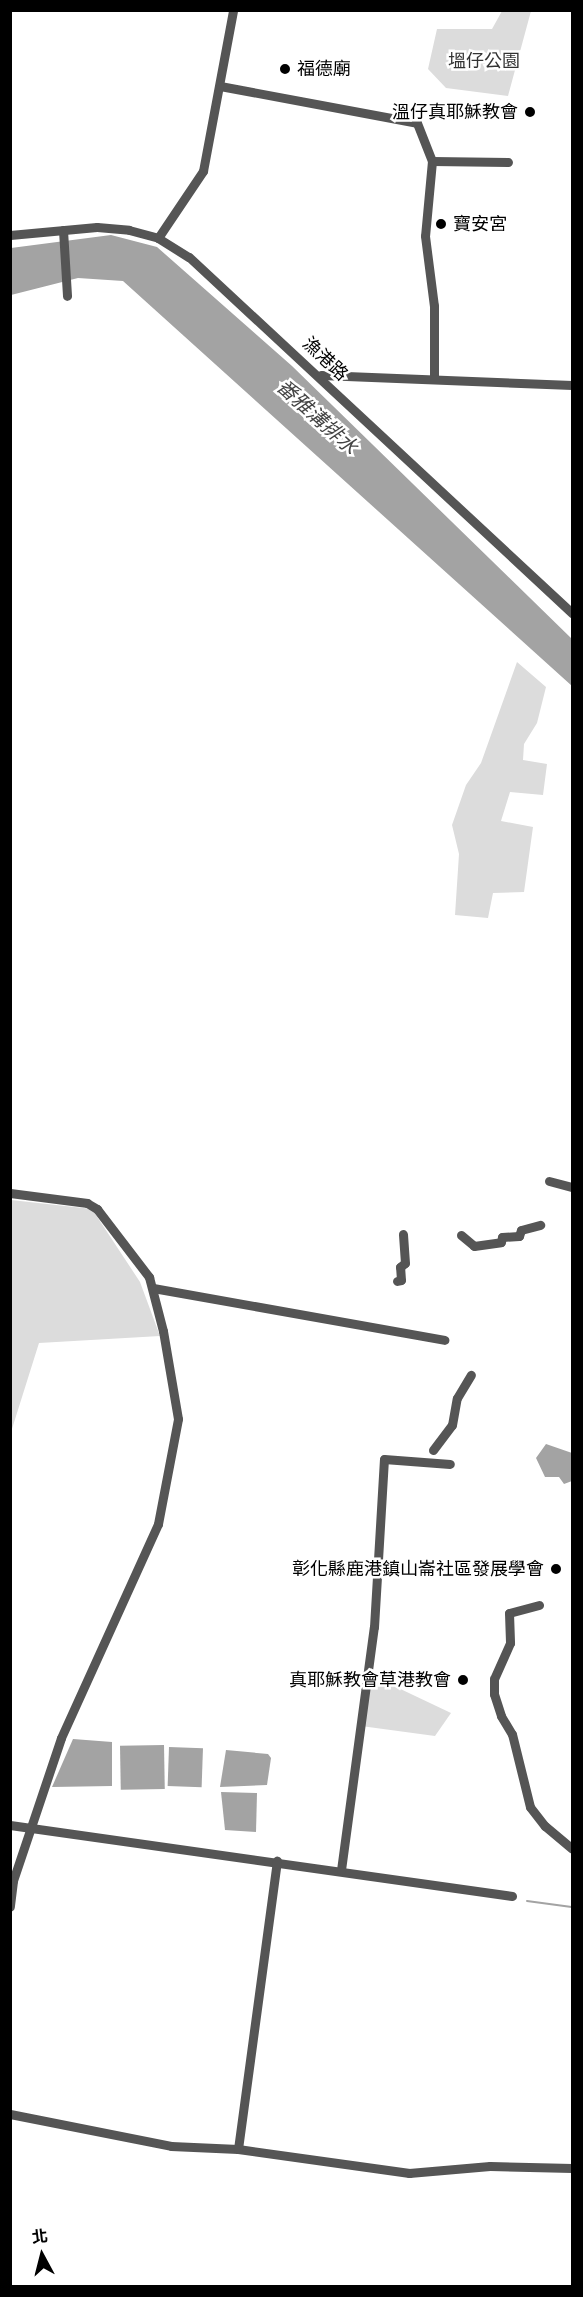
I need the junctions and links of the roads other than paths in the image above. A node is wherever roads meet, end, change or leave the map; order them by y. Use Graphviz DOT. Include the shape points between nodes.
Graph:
graph roads {
  1 [pos="233,10"];
  2 [pos="220,86"];
  3 [pos="432,160"];
  4 [pos="508,162"];
  5 [pos="63,230"];
  6 [pos="10,235"];
  7 [pos="158,238"];
  8 [pos="67,296"];
  9 [pos="321,375"];
  10 [pos="435,378"];
  11 [pos="573,385"];
  12 [pos="573,613"];
  13 [pos="549,1181"];
  14 [pos="573,1187"];
  15 [pos="10,1193"];
  16 [pos="540,1225"];
  17 [pos="403,1234"];
  18 [pos="461,1235"];
  19 [pos="397,1281"];
  20 [pos="153,1288"];
  21 [pos="444,1340"];
  22 [pos="471,1376"];
  23 [pos="433,1450"];
  24 [pos="450,1464"];
  25 [pos="539,1605"];
  26 [pos="10,1825"];
  27 [pos="29,1828"];
  28 [pos="573,1849"];
  29 [pos="277,1861"];
  30 [pos="341,1870"];
  31 [pos="512,1896"];
  32 [pos="10,1907"];
  33 [pos="10,2114"];
  34 [pos="238,2149"];
  35 [pos="573,2168"];
  1 -- 2 [label="street"];
  2 -- 3 [label="street" via="403,118 417,123"];
  2 -- 7 [label="street" via="203,171"];
  3 -- 4 [label="street"];
  3 -- 10 [label="street" via="424,236 434,306"];
  5 -- 6 [label="street, 漁港路"];
  5 -- 7 [label="street, 漁港路" via="97,227"];
  5 -- 8 [label="street"];
  7 -- 9 [label="street, 漁港路" via="189,257"];
  9 -- 10 [label="street"];
  9 -- 12 [label="street, 漁港路"];
  10 -- 11 [label="street"];
  13 -- 14 [label="street"];
  15 -- 20 [label="street" via="87,1203 97,1209"];
  16 -- 18 [label="street" via="521,1230 519,1236 502,1237 501,1242 474,1246"];
  17 -- 19 [label="street" via="405,1263 400,1267 401,1280"];
  20 -- 21 [label="street"];
  20 -- 27 [label="street" via="178,1419 158,1524 80,1692"];
  22 -- 23 [label="street" via="457,1398 452,1425"];
  24 -- 30 [label="street" via="384,1459 374,1627"];
  25 -- 28 [label="street" via="509,1613 510,1643 494,1679 494,1694 512,1734 530,1807 545,1826"];
  26 -- 27 [label="street"];
  27 -- 29 [label="street"];
  27 -- 32 [label="street" via="13,1881"];
  29 -- 30 [label="street"];
  29 -- 34 [label="street"];
  30 -- 31 [label="street"];
  33 -- 34 [label="street" via="171,2146"];
  34 -- 35 [label="street" via="409,2173 490,2166"];
}
